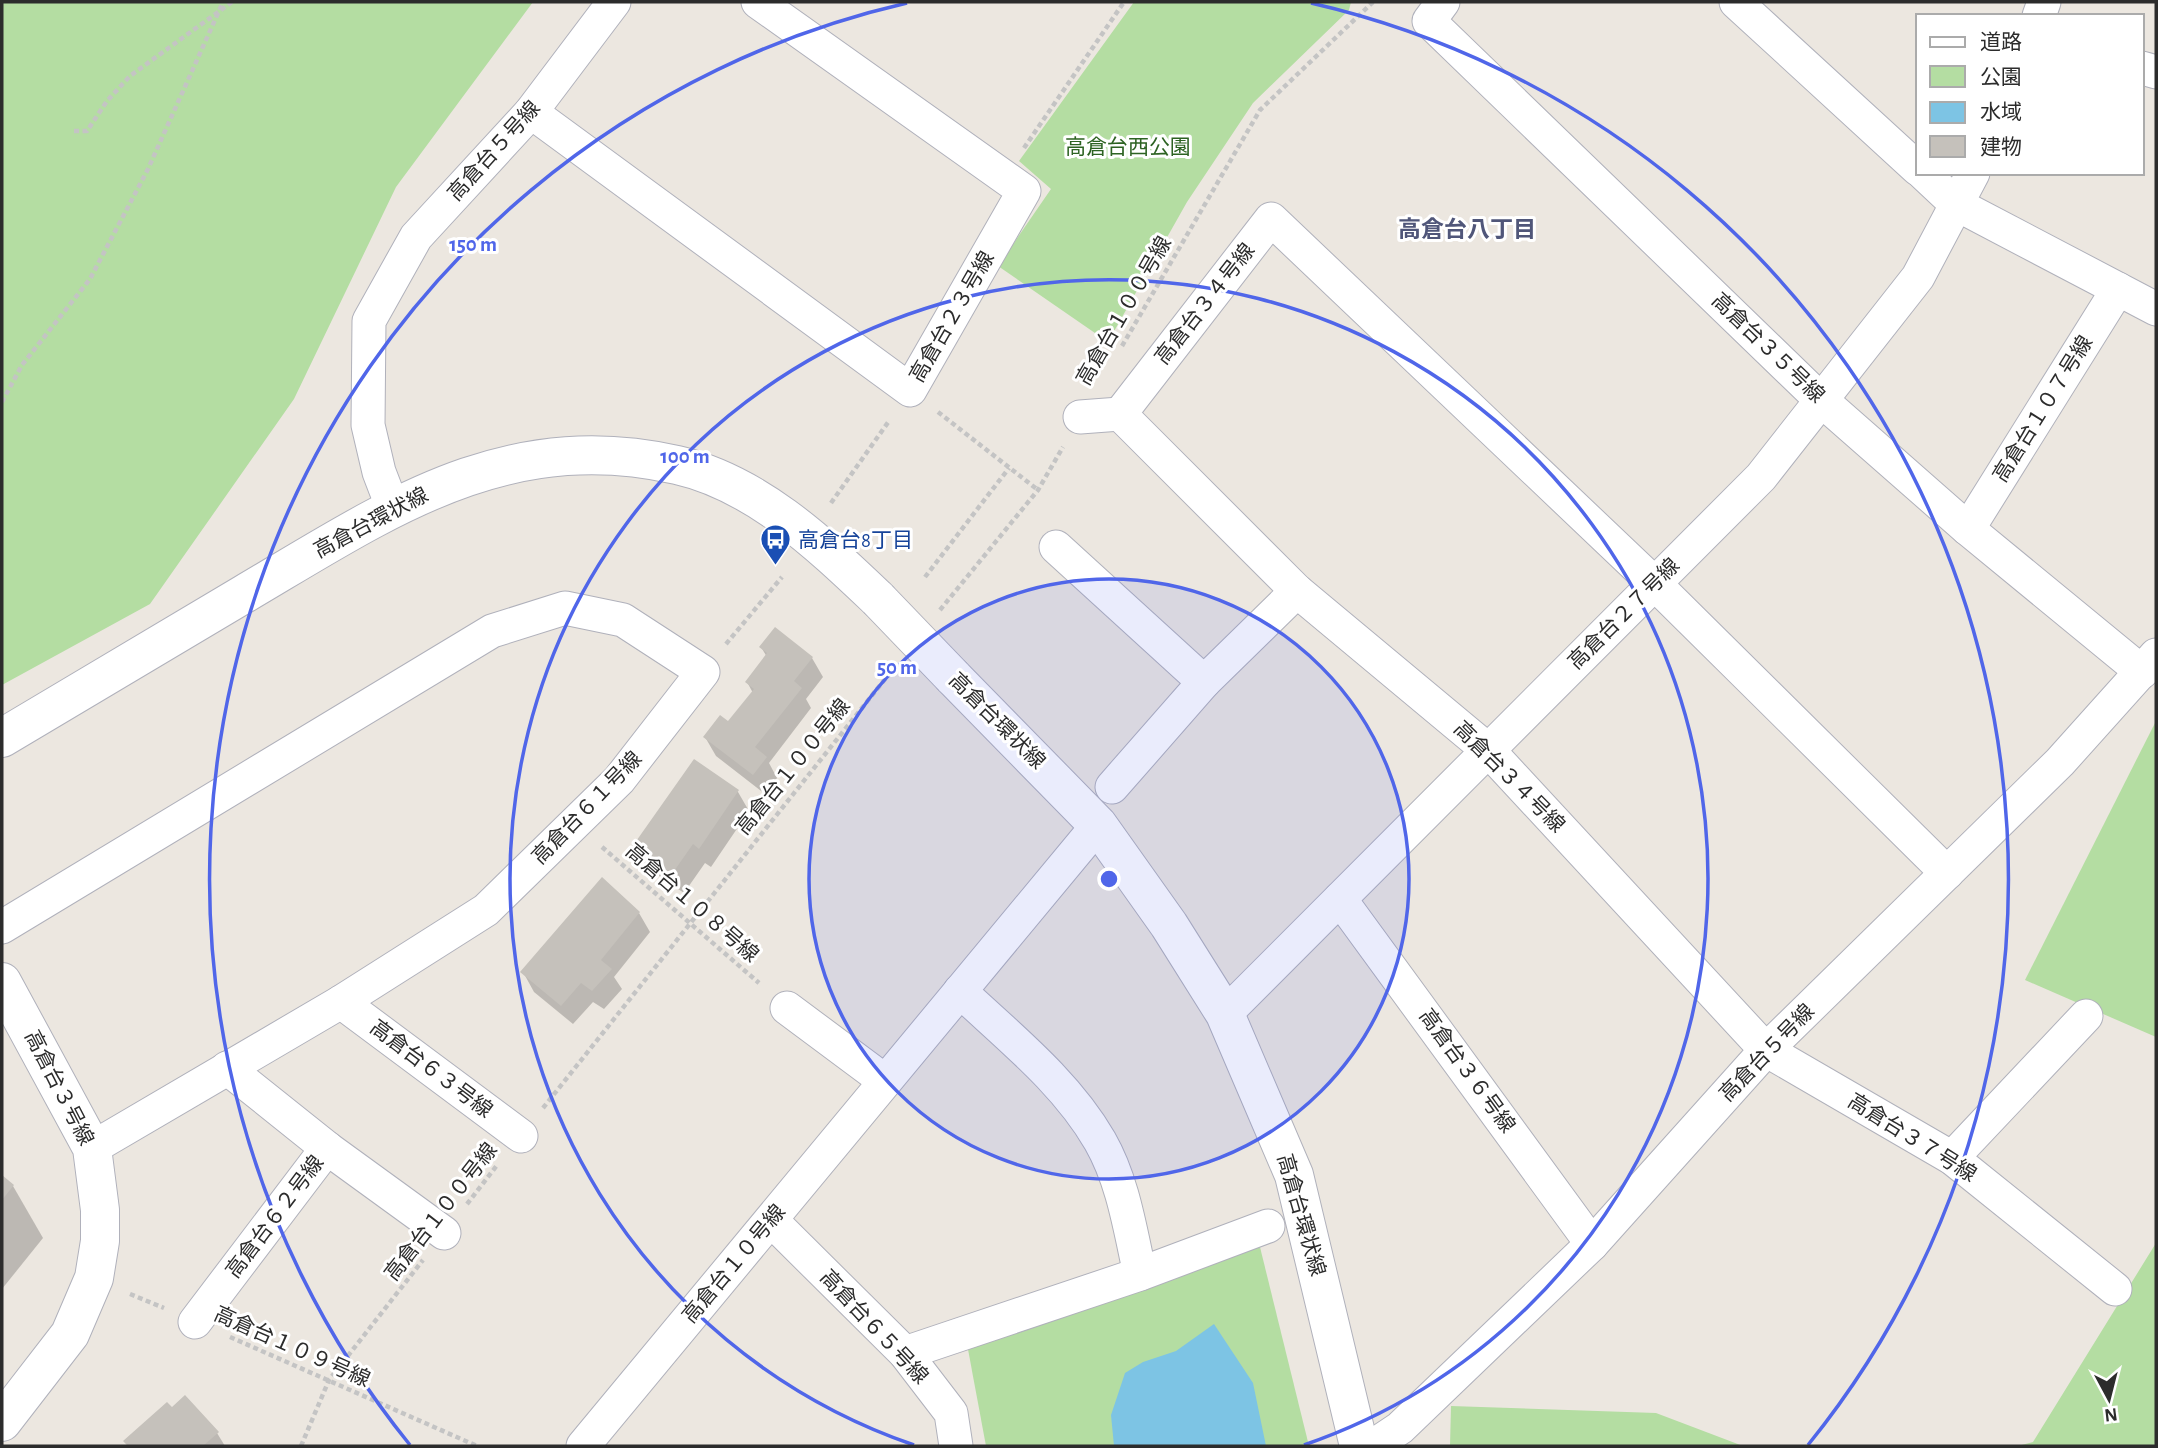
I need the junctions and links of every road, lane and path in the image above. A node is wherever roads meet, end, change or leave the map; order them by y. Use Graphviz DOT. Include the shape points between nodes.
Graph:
graph roads {
  1 [pos="223,2"];
  2 [pos="232,2"];
  3 [pos="614,2"];
  4 [pos="758,2"];
  5 [pos="1124,2"];
  6 [pos="1373,2"];
  7 [pos="1443,2"];
  8 [pos="1736,2"];
  9 [pos="220,10"];
  10 [pos="531,112"];
  11 [pos="74,131"];
  12 [pos="1916,167"];
  13 [pos="1925,175"];
  14 [pos="1972,175"];
  15 [pos="1004,177"];
  16 [pos="1956,204"];
  17 [pos="2118,289"];
  18 [pos="2156,309"];
  19 [pos="1115,358"];
  20 [pos="910,390"];
  21 [pos="1820,399"];
  22 [pos="2,402"];
  23 [pos="1120,414"];
  24 [pos="1080,417"];
  25 [pos="1009,468"];
  26 [pos="1038,490"];
  27 [pos="831,503"];
  28 [pos="392,506"];
  29 [pos="1968,529"];
  30 [pos="1056,547"];
  31 [pos="782,577"];
  32 [pos="925,578"];
  33 [pos="1655,584"];
  34 [pos="1297,592"];
  35 [pos="933,619"];
  36 [pos="898,662"];
  37 [pos="2149,664"];
  38 [pos="703,672"];
  39 [pos="1204,682"];
  40 [pos="2,738"];
  41 [pos="1489,751"];
  42 [pos="1112,787"];
  43 [pos="575,823"];
  44 [pos="1098,825"];
  45 [pos="1947,873"];
  46 [pos="1340,899"];
  47 [pos="690,920"];
  48 [pos="2,927"];
  49 [pos="2,982"];
  50 [pos="960,991"];
  51 [pos="341,1002"];
  52 [pos="787,1008"];
  53 [pos="1224,1014"];
  54 [pos="2086,1016"];
  55 [pos="1766,1050"];
  56 [pos="227,1068"];
  57 [pos="885,1081"];
  58 [pos="521,1136"];
  59 [pos="92,1148"];
  60 [pos="327,1148"];
  61 [pos="1952,1158"];
  62 [pos="771,1220"];
  63 [pos="1268,1226"];
  64 [pos="444,1233"];
  65 [pos="1592,1244"];
  66 [pos="1140,1274"];
  67 [pos="94,1278"];
  68 [pos="2115,1289"];
  69 [pos="195,1322"];
  70 [pos="905,1353"];
  71 [pos="329,1380"];
  72 [pos="2,1422"];
  73 [pos="301,1446"];
  74 [pos="477,1446"];
  75 [pos="583,1446"];
  76 [pos="956,1446"];
  77 [pos="1359,1446"];
  78 [pos="1373,1446"];
  1 -- 9 [label="path"];
  2 -- 9 [label="path"];
  3 -- 10 [label="street, 高倉台５号線"];
  4 -- 15 [label="street, 高倉台２３号線"];
  5 -- 15 [label="path"];
  6 -- 19 [label="path, 高倉台１００号線" via="1260,110"];
  7 -- 21 [label="street, 高倉台３５号線" via="1429,21"];
  8 -- 12 [label="street"];
  9 -- 11 [label="path" via="130,76 87,131"];
  9 -- 22 [label="path" via="148,169 90,279 22,365"];
  10 -- 20 [label="street, 高倉台２３号線"];
  10 -- 28 [label="street, 高倉台５号線" via="416,237 369,321 368,425"];
  13 -- 16 [label="street"];
  14 -- 16 [label="street, 高倉台２７号線"];
  15 -- 20 [label="street, 高倉台２３号線" via="1024,191"];
  16 -- 17 [label="street"];
  16 -- 21 [label="street, 高倉台２７号線" via="1918,277"];
  17 -- 18 [label="street"];
  17 -- 29 [label="street, 高倉台１０７号線"];
  20 -- 25 [label="path"];
  20 -- 27 [label="path"];
  21 -- 29 [label="street, 高倉台３５号線"];
  21 -- 33 [label="street, 高倉台２７号線" via="1761,477"];
  23 -- 24 [label="street"];
  23 -- 33 [label="street, 高倉台３４号線" via="1271,219"];
  23 -- 34 [label="street, 高倉台３４号線"];
  24 -- 26 [label="path, 高倉台１００号線"];
  25 -- 26 [label="path"];
  25 -- 32 [label="path"];
  26 -- 35 [label="path, 高倉台１００号線"];
  28 -- 40 [label="street, 高倉台環状線"];
  28 -- 44 [label="street, 高倉台環状線, bridge" via="464,476 535,459 606,457 678,465 735,487 814,538"];
  29 -- 37 [label="street, 高倉台３５号線"];
  30 -- 39 [label="street"];
  31 -- 38 [label="path"];
  33 -- 41 [label="street, 高倉台２７号線"];
  33 -- 45 [label="street, 高倉台３４号線"];
  34 -- 39 [label="street"];
  34 -- 41 [label="street, 高倉台３４号線"];
  36 -- 47 [label="path, 高倉台１００号線"];
  37 -- 45 [label="street, 高倉台５号線" via="2060,762"];
  38 -- 43 [label="street, 高倉台６１号線" via="619,780"];
  38 -- 48 [label="street" via="623,620 565,608 492,631"];
  39 -- 42 [label="street"];
  41 -- 46 [label="street, 高倉台２７号線"];
  41 -- 55 [label="street, 高倉台３４号線"];
  43 -- 47 [label="path, 高倉台１０８号線"];
  43 -- 51 [label="street, 高倉台６１号線" via="486,910"];
  44 -- 50 [label="street, 高倉台１０号線"];
  44 -- 53 [label="street, 高倉台環状線" via="1169,925"];
  45 -- 55 [label="street, 高倉台５号線"];
  46 -- 53 [label="street, 高倉台２７号線"];
  46 -- 65 [label="street, 高倉台３６号線"];
  47 -- 52 [label="path, 高倉台１０８号線"];
  47 -- 58 [label="path, 高倉台１００号線"];
  49 -- 59 [label="street, 高倉台３号線"];
  50 -- 57 [label="street, 高倉台１０号線"];
  50 -- 66 [label="street" via="1052,1078 1100,1141 1123,1196"];
  51 -- 56 [label="street, 高倉台６１号線"];
  51 -- 58 [label="street, 高倉台６３号線"];
  52 -- 57 [label="street"];
  53 -- 77 [label="street, 高倉台環状線" via="1294,1175"];
  54 -- 61 [label="street"];
  55 -- 61 [label="street, 高倉台３７号線"];
  55 -- 65 [label="street, 高倉台５号線"];
  56 -- 59 [label="street, 高倉台６１号線"];
  56 -- 60 [label="street, 高倉台６２号線"];
  57 -- 62 [label="street, 高倉台１０号線"];
  58 -- 64 [label="path, 高倉台１００号線"];
  59 -- 67 [label="street, 高倉台３号線" via="100,1210"];
  60 -- 64 [label="street"];
  60 -- 69 [label="street, 高倉台６２号線"];
  61 -- 68 [label="street, 高倉台３７号線"];
  62 -- 70 [label="street, 高倉台６５号線"];
  62 -- 75 [label="street, 高倉台１０号線"];
  63 -- 66 [label="street"];
  64 -- 71 [label="path, 高倉台１００号線"];
  65 -- 78 [label="street, 高倉台５号線" via="1400,1428"];
  66 -- 70 [label="street"];
  67 -- 69 [label="path, 高倉台１０９号線"];
  67 -- 72 [label="street, 高倉台３号線" via="70,1334"];
  69 -- 71 [label="path, 高倉台１０９号線"];
  70 -- 76 [label="street, 高倉台６５号線" via="951,1413"];
  71 -- 73 [label="path, 高倉台１００号線"];
  71 -- 74 [label="path, 高倉台１０９号線"];
}
